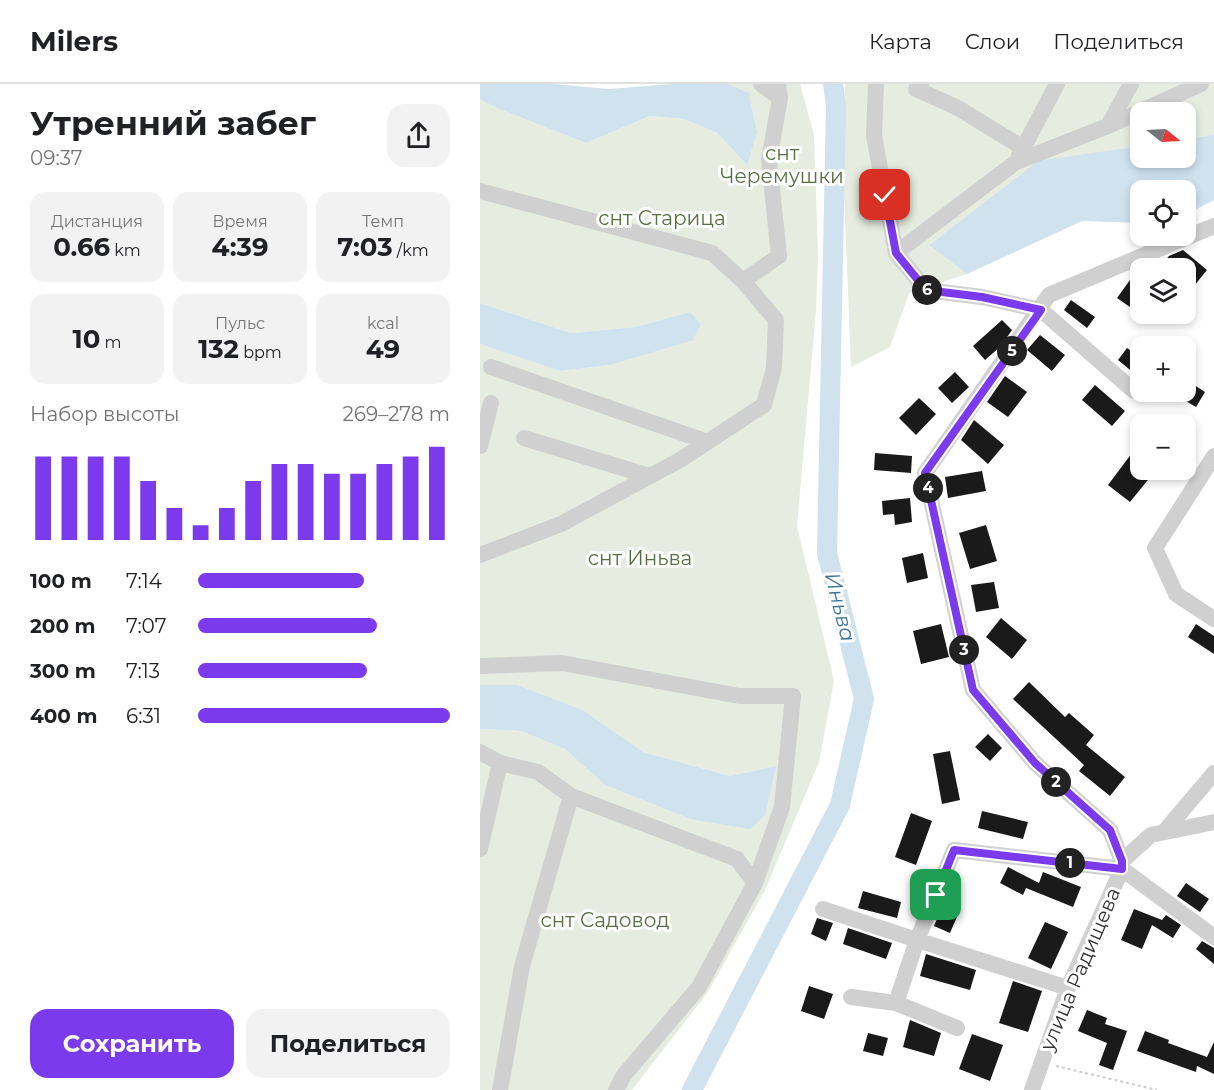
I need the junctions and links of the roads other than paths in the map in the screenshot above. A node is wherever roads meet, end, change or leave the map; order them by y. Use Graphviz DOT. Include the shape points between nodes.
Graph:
graph roads {
  1 [pos="761,84"];
  2 [pos="876,84"];
  3 [pos="1057,84"];
  4 [pos="1131,84"];
  5 [pos="1200,84"];
  6 [pos="915,86"];
  7 [pos="779,91"];
  8 [pos="1108,126"];
  9 [pos="1020,155"];
  10 [pos="480,191"];
  11 [pos="1214,226"];
  12 [pos="896,253"];
  13 [pos="742,281"];
  14 [pos="1041,310"];
  15 [pos="491,367"];
  16 [pos="1130,388"];
  17 [pos="491,403"];
  18 [pos="524,438"];
  19 [pos="708,442"];
  20 [pos="480,446"];
  21 [pos="1214,456"];
  22 [pos="649,476"];
  23 [pos="480,555"];
  24 [pos="1214,619"];
  25 [pos="480,666"];
  26 [pos="480,752"];
  27 [pos="500,763"];
  28 [pos="1214,773"];
  29 [pos="571,796"];
  30 [pos="1214,822"];
  31 [pos="1164,832"];
  32 [pos="480,849"];
  33 [pos="1122,865"];
  34 [pos="755,883"];
  35 [pos="824,909"];
  36 [pos="1214,937"];
  37 [pos="917,940"];
  38 [pos="1068,988"];
  39 [pos="851,997"];
  40 [pos="896,1003"];
  41 [pos="957,1028"];
  42 [pos="500,1090"];
  43 [pos="616,1090"];
  44 [pos="1032,1090"];
  1 -- 7 [label="street"];
  2 -- 12 [label="street" via="874,136"];
  3 -- 9 [label="street"];
  4 -- 8 [label="street"];
  5 -- 8 [label="street"];
  6 -- 9 [label="street" via="958,108"];
  7 -- 13 [label="street" via="769,160 779,256"];
  8 -- 9 [label="street"];
  9 -- 12 [label="street"];
  10 -- 13 [label="street" via="712,253"];
  11 -- 14 [label="street, улица Радищева" via="1049,295"];
  12 -- 14 [label="street" via="926,290"];
  13 -- 19 [label="street" via="776,320 774,368 764,405"];
  14 -- 16 [label="street"];
  14 -- 33 [label="street, улица Радищева" via="925,473 973,690 1035,763 1110,830"];
  15 -- 19 [label="street"];
  17 -- 20 [label="street"];
  18 -- 22 [label="street"];
  19 -- 22 [label="street"];
  21 -- 24 [label="street" via="1155,548 1176,594"];
  22 -- 23 [label="street" via="561,524"];
  25 -- 34 [label="street" via="562,663 739,696 793,696 782,807"];
  26 -- 27 [label="street"];
  27 -- 29 [label="street" via="538,772"];
  27 -- 32 [label="street"];
  28 -- 31 [label="street"];
  29 -- 34 [label="street" via="737,859"];
  29 -- 42 [label="street" via="522,966"];
  30 -- 31 [label="street"];
  31 -- 33 [label="street" via="1151,835"];
  33 -- 36 [label="street"];
  33 -- 37 [label="street" via="954,850"];
  33 -- 38 [label="street, улица Радищева"];
  34 -- 43 [label="street" via="699,987 624,1075"];
  35 -- 37 [label="street"];
  37 -- 38 [label="street"];
  37 -- 40 [label="street"];
  38 -- 44 [label="street, улица Радищева"];
  39 -- 40 [label="street"];
  40 -- 41 [label="street"];
}
